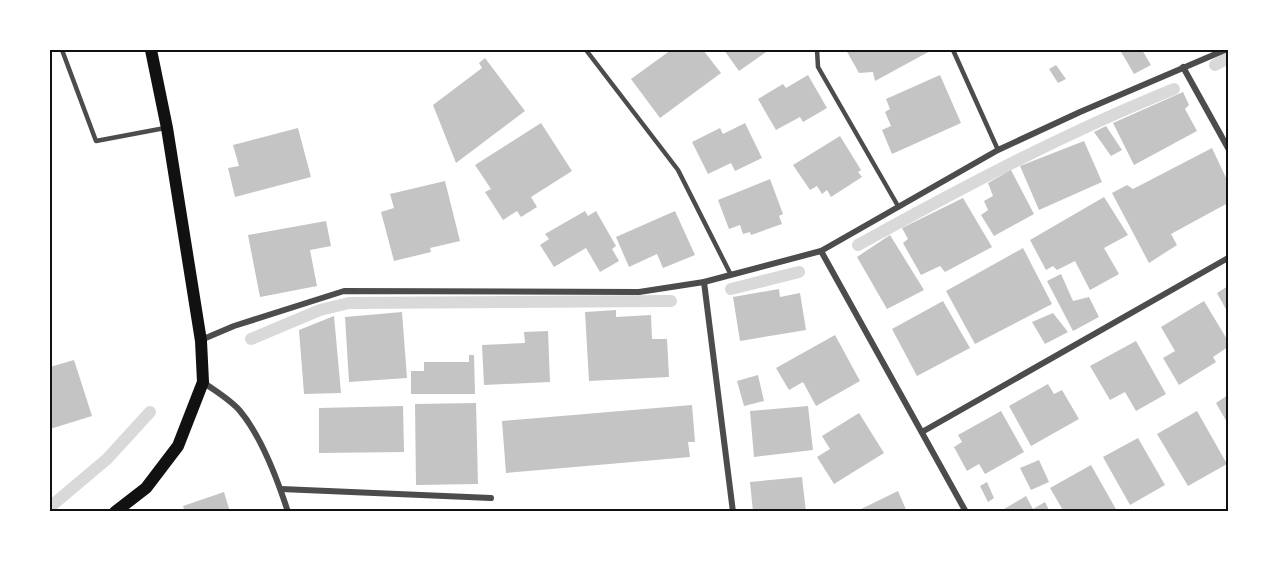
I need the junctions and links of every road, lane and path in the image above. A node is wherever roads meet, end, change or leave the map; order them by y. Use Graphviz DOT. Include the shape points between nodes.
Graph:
graph roads {
  1 [pos="62,50"];
  2 [pos="151,50"];
  3 [pos="586,50"];
  4 [pos="817,50"];
  5 [pos="953,50"];
  6 [pos="1225,50"];
  7 [pos="1184,67"];
  8 [pos="167,128"];
  9 [pos="1228,148"];
  10 [pos="998,150"];
  11 [pos="898,206"];
  12 [pos="821,251"];
  13 [pos="1228,258"];
  14 [pos="730,275"];
  15 [pos="704,282"];
  16 [pos="201,340"];
  17 [pos="203,382"];
  18 [pos="922,432"];
  19 [pos="281,489"];
  20 [pos="491,498"];
  21 [pos="115,512"];
  22 [pos="288,512"];
  23 [pos="733,512"];
  24 [pos="966,512"];
  1 -- 8 [label="lane" via="96,141"];
  2 -- 8 [label="main road"];
  3 -- 14 [label="lane" via="678,170"];
  4 -- 11 [label="lane" via="818,67"];
  5 -- 10 [label="lane"];
  6 -- 7 [label="street"];
  7 -- 9 [label="street"];
  7 -- 10 [label="street"];
  8 -- 16 [label="main road"];
  10 -- 11 [label="street"];
  11 -- 12 [label="street"];
  12 -- 14 [label="street"];
  12 -- 18 [label="street"];
  13 -- 18 [label="street"];
  14 -- 15 [label="street"];
  15 -- 16 [label="street" via="639,292 344,291"];
  15 -- 23 [label="street"];
  16 -- 17 [label="main road"];
  17 -- 19 [label="street" via="240,410"];
  17 -- 21 [label="main road" via="178,446 146,488"];
  18 -- 24 [label="street"];
  19 -- 20 [label="street"];
  19 -- 22 [label="street"];
}
